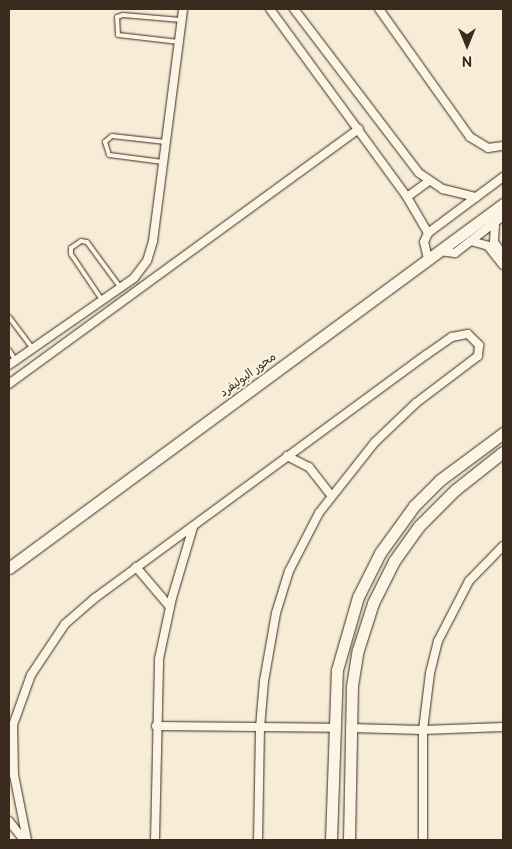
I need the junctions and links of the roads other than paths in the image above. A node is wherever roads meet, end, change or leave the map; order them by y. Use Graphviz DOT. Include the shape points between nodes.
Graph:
graph roads {
  1 [pos="183,9"];
  2 [pos="270,9"];
  3 [pos="294,9"];
  4 [pos="379,9"];
  5 [pos="181,20"];
  6 [pos="179,42"];
  7 [pos="359,129"];
  8 [pos="166,142"];
  9 [pos="503,146"];
  10 [pos="163,162"];
  11 [pos="503,177"];
  12 [pos="429,181"];
  13 [pos="407,197"];
  14 [pos="476,197"];
  15 [pos="503,204"];
  16 [pos="503,216"];
  17 [pos="496,222"];
  18 [pos="428,233"];
  19 [pos="471,241"];
  20 [pos="440,251"];
  21 [pos="503,255"];
  22 [pos="428,259"];
  23 [pos="503,265"];
  24 [pos="120,287"];
  25 [pos="102,300"];
  26 [pos="9,317"];
  27 [pos="33,349"];
  28 [pos="9,350"];
  29 [pos="16,360"];
  30 [pos="9,365"];
  31 [pos="9,384"];
  32 [pos="503,433"];
  33 [pos="503,452"];
  34 [pos="287,456"];
  35 [pos="331,495"];
  36 [pos="193,527"];
  37 [pos="503,546"];
  38 [pos="136,567"];
  39 [pos="9,568"];
  40 [pos="170,607"];
  41 [pos="11,725"];
  42 [pos="156,726"];
  43 [pos="503,727"];
  44 [pos="260,728"];
  45 [pos="333,728"];
  46 [pos="350,728"];
  47 [pos="423,730"];
  48 [pos="11,778"];
  49 [pos="350,790"];
  50 [pos="331,791"];
  51 [pos="9,821"];
  52 [pos="25,840"];
  53 [pos="155,840"];
  54 [pos="258,840"];
  55 [pos="331,840"];
  56 [pos="349,840"];
  57 [pos="423,840"];
  1 -- 5 [label="street"];
  2 -- 7 [label="street"];
  3 -- 12 [label="street" via="416,170"];
  4 -- 9 [label="street" via="470,137 488,148"];
  5 -- 6 [label="street"];
  5 -- 6 [label="lane" via="123,14 117,17 118,35"];
  6 -- 8 [label="street"];
  7 -- 13 [label="street"];
  7 -- 31 [label="street"];
  8 -- 10 [label="street"];
  8 -- 10 [label="lane" via="112,136 105,142 109,155"];
  10 -- 24 [label="street" via="150,255 139,273"];
  11 -- 14 [label="street"];
  12 -- 13 [label="street"];
  12 -- 14 [label="street" via="451,192"];
  13 -- 18 [label="street"];
  14 -- 18 [label="street"];
  15 -- 20 [label="street, محور البوليفرد"];
  16 -- 17 [label="street"];
  17 -- 19 [label="street"];
  17 -- 21 [label="street" via="494,242"];
  18 -- 22 [label="street" via="424,242"];
  19 -- 20 [label="street" via="452,254"];
  19 -- 23 [label="street" via="488,246"];
  20 -- 22 [label="street, محور البوليفرد"];
  22 -- 39 [label="street, محور البوليفرد"];
  24 -- 25 [label="street"];
  24 -- 25 [label="lane" via="87,242 81,241 72,248 72,254"];
  25 -- 27 [label="street"];
  26 -- 27 [label="lane"];
  27 -- 29 [label="street"];
  28 -- 29 [label="lane"];
  29 -- 30 [label="street"];
  32 -- 45 [label="street" via="440,480 414,506 380,553 358,597 341,646"];
  33 -- 46 [label="street" via="455,490 419,526 390,568 373,603 358,650"];
  34 -- 35 [label="street" via="309,466"];
  34 -- 35 [label="street" via="452,338 463,334 474,337 479,345 478,356 392,425"];
  34 -- 36 [label="street"];
  35 -- 44 [label="street" via="301,545 282,592 267,657"];
  36 -- 38 [label="street"];
  36 -- 40 [label="street"];
  37 -- 47 [label="street" via="469,581 438,641 430,673"];
  38 -- 40 [label="street"];
  38 -- 41 [label="street" via="95,598 52,640 31,675"];
  40 -- 42 [label="street" via="159,659"];
  41 -- 48 [label="street"];
  42 -- 44 [label="street"];
  42 -- 53 [label="street"];
  43 -- 47 [label="street"];
  44 -- 45 [label="street"];
  44 -- 54 [label="street"];
  45 -- 50 [label="street"];
  46 -- 47 [label="street"];
  46 -- 49 [label="street"];
  47 -- 57 [label="street"];
  48 -- 52 [label="street"];
  49 -- 50 [label="street"];
  49 -- 56 [label="street"];
  50 -- 55 [label="street"];
  51 -- 52 [label="street"];
}
